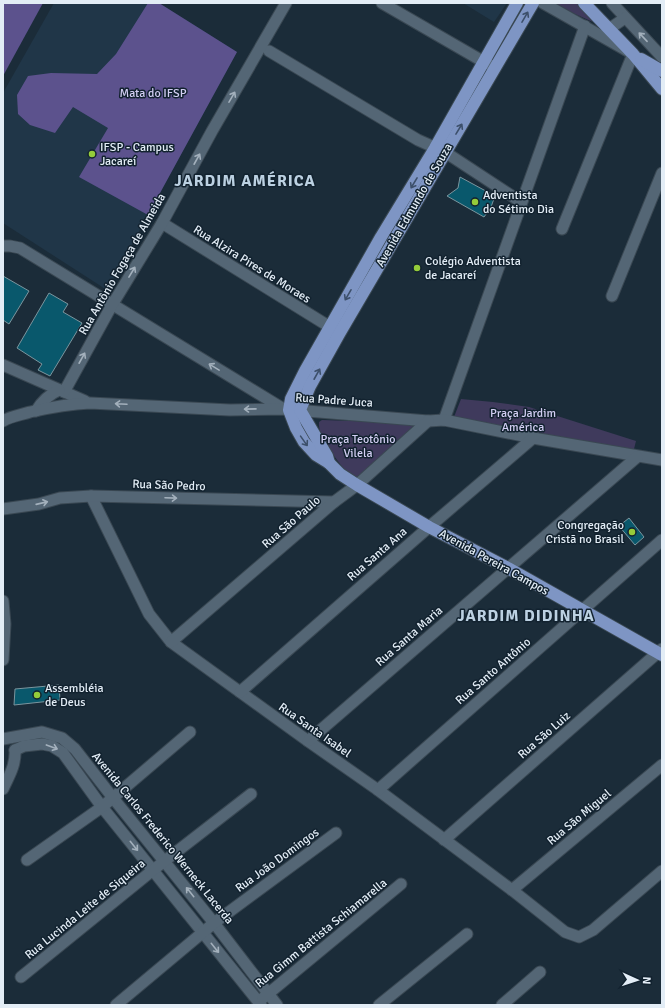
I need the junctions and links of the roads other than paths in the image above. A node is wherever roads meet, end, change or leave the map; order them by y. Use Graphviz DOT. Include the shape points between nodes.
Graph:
graph roads {
  1 [pos="286,3"];
  2 [pos="382,3"];
  3 [pos="517,3"];
  4 [pos="533,3"];
  5 [pos="543,3"];
  6 [pos="584,3"];
  7 [pos="612,3"];
  8 [pos="625,18"];
  9 [pos="585,26"];
  10 [pos="609,29"];
  11 [pos="269,51"];
  12 [pos="633,54"];
  13 [pos="662,57"];
  14 [pos="484,62"];
  15 [pos="495,67"];
  16 [pos="662,71"];
  17 [pos="662,89"];
  18 [pos="440,150"];
  19 [pos="662,173"];
  20 [pos="521,202"];
  21 [pos="162,223"];
  22 [pos="562,229"];
  23 [pos="3,246"];
  24 [pos="612,296"];
  25 [pos="112,305"];
  26 [pos="330,326"];
  27 [pos="3,365"];
  28 [pos="61,391"];
  29 [pos="90,403"];
  30 [pos="291,409"];
  31 [pos="36,411"];
  32 [pos="444,420"];
  33 [pos="3,421"];
  34 [pos="428,421"];
  35 [pos="533,438"];
  36 [pos="637,457"];
  37 [pos="662,460"];
  38 [pos="357,485"];
  39 [pos="91,496"];
  40 [pos="334,502"];
  41 [pos="3,509"];
  42 [pos="429,527"];
  43 [pos="662,540"];
  44 [pos="508,568"];
  45 [pos="3,600"];
  46 [pos="581,611"];
  47 [pos="4,624"];
  48 [pos="171,642"];
  49 [pos="660,653"];
  50 [pos="3,660"];
  51 [pos="240,692"];
  52 [pos="190,732"];
  53 [pos="3,740"];
  54 [pos="308,741"];
  55 [pos="15,750"];
  56 [pos="662,765"];
  57 [pos="3,789"];
  58 [pos="378,790"];
  59 [pos="251,794"];
  60 [pos="113,798"];
  61 [pos="102,807"];
  62 [pos="336,833"];
  63 [pos="444,840"];
  64 [pos="27,860"];
  65 [pos="164,861"];
  66 [pos="153,870"];
  67 [pos="662,871"];
  68 [pos="401,884"];
  69 [pos="512,890"];
  70 [pos="214,923"];
  71 [pos="202,933"];
  72 [pos="467,934"];
  73 [pos="540,972"];
  74 [pos="22,977"];
  75 [pos="268,994"];
  76 [pos="257,1004"];
  77 [pos="116,1005"];
  78 [pos="277,1005"];
  79 [pos="379,1005"];
  80 [pos="502,1005"];
  21 -- 1 [label="street, Rua Antônio Fogaça de Almeida, one-way"];
  2 -- 14 [label="street"];
  3 -- 14 [label="main road, Avenida Edmundo de Souza"];
  15 -- 4 [label="main road, Avenida Edmundo de Souza, one-way"];
  5 -- 9 [label="street"];
  6 -- 10 [label="main road"];
  7 -- 8 [label="street"];
  8 -- 10 [label="street"];
  13 -- 8 [label="street, one-way"];
  9 -- 12 [label="street"];
  9 -- 20 [label="street"];
  10 -- 12 [label="main road"];
  11 -- 18 [label="street" via="418,140"];
  12 -- 16 [label="main road"];
  12 -- 17 [label="main road"];
  12 -- 22 [label="street"];
  14 -- 15 [label="street"];
  14 -- 18 [label="main road, Avenida Edmundo de Souza"];
  18 -- 15 [label="main road, Avenida Edmundo de Souza, one-way"];
  18 -- 20 [label="street"];
  18 -- 26 [label="main road, Avenida Edmundo de Souza, one-way" via="381,236"];
  30 -- 18 [label="main road, Avenida Edmundo de Souza, one-way" via="310,386 393,244"];
  19 -- 24 [label="street"];
  20 -- 32 [label="street"];
  25 -- 21 [label="street, Rua Antônio Fogaça de Almeida, one-way"];
  21 -- 26 [label="street, Rua Alzira Pires de Moraes"];
  23 -- 25 [label="street" via="20,248"];
  28 -- 25 [label="street, Rua Antônio Fogaça de Almeida, one-way"];
  30 -- 25 [label="street, one-way"];
  26 -- 30 [label="main road, Avenida Edmundo de Souza" via="305,371 292,399"];
  27 -- 28 [label="street"];
  28 -- 29 [label="street"];
  28 -- 31 [label="street" via="49,395"];
  30 -- 29 [label="street, Rua Padre Juca, one-way" via="230,410"];
  29 -- 31 [label="street, Rua Padre Juca" via="67,404"];
  30 -- 34 [label="street, Rua Padre Juca"];
  30 -- 38 [label="main road, Avenida Pereira Campos" via="296,428 304,442 316,455"];
  31 -- 33 [label="street, Rua Padre Juca"];
  32 -- 34 [label="street, Rua Padre Juca"];
  32 -- 35 [label="street, Rua Padre Juca"];
  34 -- 38 [label="street, Rua São Paulo"];
  35 -- 36 [label="street, Rua Padre Juca"];
  35 -- 42 [label="street, Rua Santa Ana"];
  36 -- 37 [label="street, Rua Padre Juca"];
  36 -- 44 [label="street, Rua Santa Maria"];
  38 -- 40 [label="street, Rua São Paulo"];
  38 -- 42 [label="main road, Avenida Pereira Campos"];
  39 -- 40 [label="street, Rua São Pedro, one-way"];
  41 -- 39 [label="street, Rua São Pedro, one-way" via="60,498"];
  39 -- 48 [label="street, Rua Santa Isabel" via="149,614"];
  40 -- 48 [label="street, Rua São Paulo"];
  42 -- 44 [label="main road, Avenida Pereira Campos"];
  42 -- 51 [label="street, Rua Santa Ana"];
  43 -- 46 [label="street, Rua Santo Antônio"];
  44 -- 46 [label="main road, Avenida Pereira Campos"];
  44 -- 54 [label="street, Rua Santa Maria"];
  45 -- 47 [label="street"];
  46 -- 49 [label="main road, Avenida Pereira Campos"];
  46 -- 58 [label="street, Rua Santo Antônio"];
  47 -- 50 [label="street"];
  48 -- 51 [label="street, Rua Santa Isabel"];
  49 -- 63 [label="street, Rua São Luiz"];
  51 -- 54 [label="street, Rua Santa Isabel"];
  52 -- 60 [label="street"];
  53 -- 55 [label="street"];
  53 -- 60 [label="street, Avenida Carlos Frederico Werneck Lacerda" via="42,732 62,738 75,749"];
  54 -- 58 [label="street, Rua Santa Isabel"];
  55 -- 57 [label="street" via="14,765"];
  55 -- 61 [label="street, Avenida Carlos Frederico Werneck Lacerda, one-way" via="34,744 58,749"];
  56 -- 69 [label="street, Rua São Miguel"];
  58 -- 63 [label="street, Rua Santa Isabel"];
  59 -- 65 [label="street, Rua Lucinda Leite de Siqueira"];
  60 -- 61 [label="street"];
  60 -- 65 [label="street, Avenida Carlos Frederico Werneck Lacerda"];
  61 -- 64 [label="street"];
  61 -- 66 [label="street, Avenida Carlos Frederico Werneck Lacerda, one-way"];
  62 -- 70 [label="street, Rua João Domingos"];
  63 -- 69 [label="street, Rua Santa Isabel"];
  65 -- 66 [label="street, Rua Lucinda Leite de Siqueira"];
  70 -- 65 [label="street, Avenida Carlos Frederico Werneck Lacerda, one-way"];
  66 -- 71 [label="street, Avenida Carlos Frederico Werneck Lacerda"];
  66 -- 74 [label="street, Rua Lucinda Leite de Siqueira"];
  67 -- 69 [label="street, Rua Santa Isabel" via="593,930 579,937 565,932"];
  68 -- 75 [label="street, Rua Gimm Battista Schiamarella"];
  70 -- 71 [label="street, Rua João Domingos"];
  70 -- 75 [label="street, Avenida Carlos Frederico Werneck Lacerda"];
  71 -- 76 [label="street, Avenida Carlos Frederico Werneck Lacerda, one-way"];
  71 -- 77 [label="street, Rua João Domingos"];
  72 -- 79 [label="street"];
  73 -- 80 [label="street"];
  75 -- 76 [label="street, Rua Gimm Battista Schiamarella"];
  75 -- 78 [label="street, Avenida Carlos Frederico Werneck Lacerda"];
}
